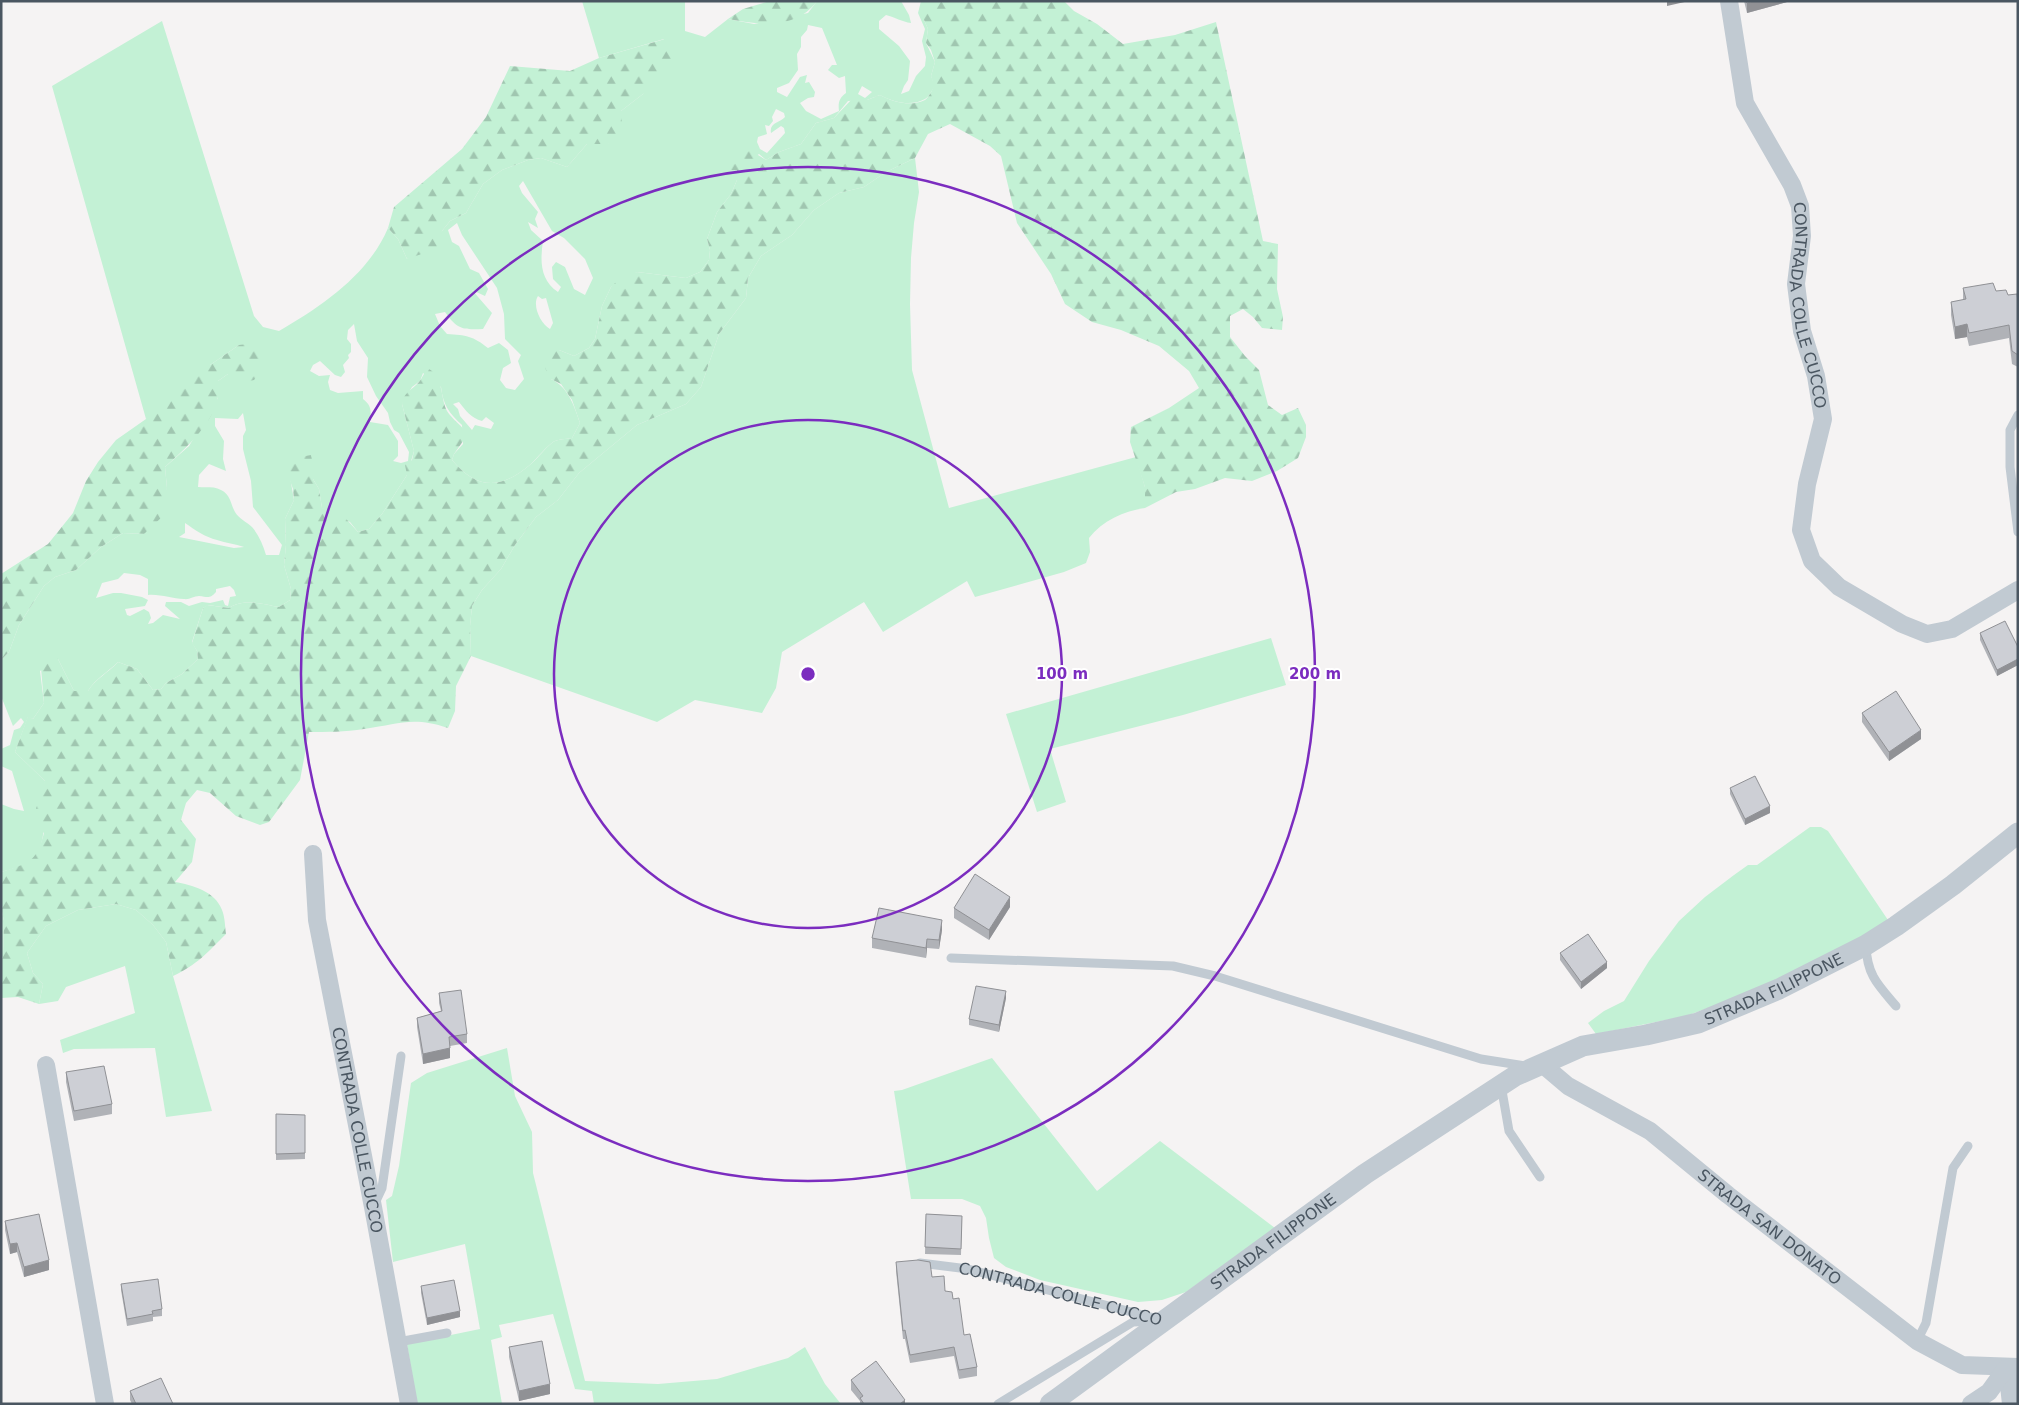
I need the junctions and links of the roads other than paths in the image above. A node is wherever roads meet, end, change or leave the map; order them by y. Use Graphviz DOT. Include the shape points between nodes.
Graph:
graph roads {
  1 [pos="1729,1"];
  2 [pos="2018,415"];
  3 [pos="2018,532"];
  4 [pos="2018,590"];
  5 [pos="2018,834"];
  6 [pos="313,854"];
  7 [pos="1866,945"];
  8 [pos="951,958"];
  9 [pos="1896,1006"];
  10 [pos="401,1056"];
  11 [pos="1539,1065"];
  12 [pos="46,1066"];
  13 [pos="1501,1085"];
  14 [pos="1968,1146"];
  15 [pos="1540,1177"];
  16 [pos="373,1207"];
  17 [pos="919,1263"];
  18 [pos="1163,1320"];
  19 [pos="447,1333"];
  20 [pos="1917,1341"];
  21 [pos="398,1342"];
  22 [pos="2012,1367"];
  23 [pos="105,1404"];
  24 [pos="409,1404"];
  25 [pos="998,1404"];
  26 [pos="1050,1404"];
  27 [pos="1972,1404"];
  28 [pos="2011,1404"];
  1 -- 4 [label="street, CONTRADA COLLE CUCCO" via="1745,103 1792,185 1800,206 1802,236 1796,284 1802,331 1816,376 1822,419 1800,530 1812,562 1839,587 1902,624 1927,634 1952,628"];
  2 -- 3 [label="lane" via="2010,430 2010,467"];
  5 -- 7 [label="street, STRADA FILIPPONE" via="1954,885"];
  6 -- 16 [label="street, CONTRADA COLLE CUCCO" via="317,920"];
  7 -- 9 [label="lane" via="1867,962 1877,985"];
  7 -- 11 [label="street, STRADA FILIPPONE" via="1779,989 1698,1023 1582,1046"];
  8 -- 11 [label="lane" via="1173,966 1215,976 1481,1059"];
  10 -- 16 [label="lane" via="382,1188"];
  11 -- 13 [label="street, STRADA FILIPPONE"];
  11 -- 20 [label="street, STRADA SAN DONATO" via="1568,1086 1650,1131"];
  12 -- 23 [label="street"];
  13 -- 15 [label="lane" via="1509,1131"];
  13 -- 18 [label="street, STRADA FILIPPONE" via="1365,1174"];
  14 -- 20 [label="lane" via="1953,1168 1926,1323"];
  16 -- 21 [label="street, CONTRADA COLLE CUCCO"];
  17 -- 18 [label="lane, CONTRADA COLLE CUCCO" via="968,1270"];
  18 -- 25 [label="lane, CONTRADA COLLE CUCCO" via="1133,1322"];
  18 -- 26 [label="street, STRADA FILIPPONE"];
  19 -- 21 [label="lane"];
  20 -- 22 [label="street, STRADA SAN DONATO" via="1962,1365"];
  21 -- 24 [label="street, CONTRADA COLLE CUCCO"];
  22 -- 27 [label="street" via="1990,1392"];
  22 -- 28 [label="street"];
}
